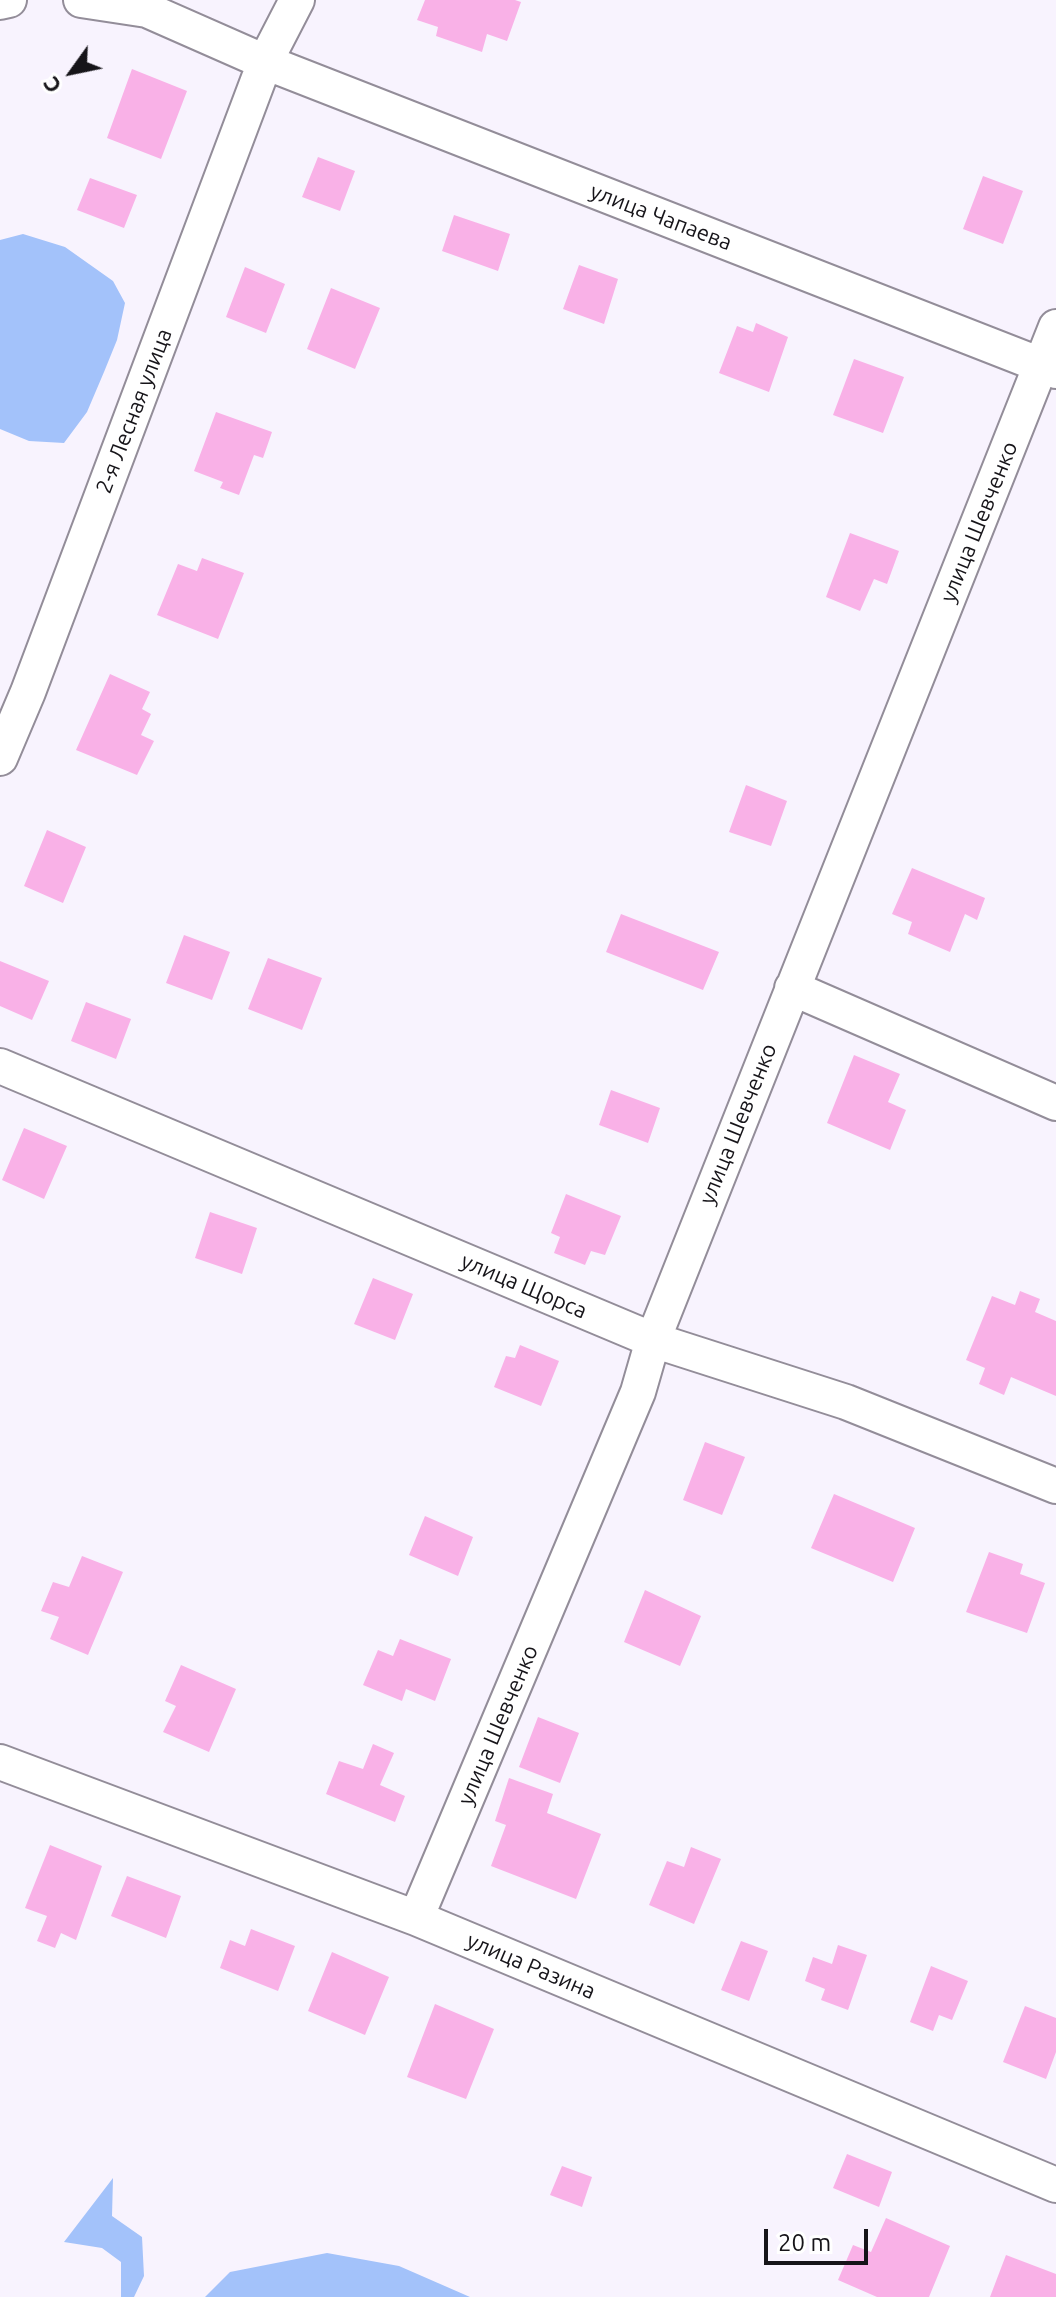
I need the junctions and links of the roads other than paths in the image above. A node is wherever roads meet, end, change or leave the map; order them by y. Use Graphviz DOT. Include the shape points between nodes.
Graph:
graph roads {
  1 [pos="9,0"];
  2 [pos="81,0"];
  3 [pos="297,0"];
  4 [pos="0,2"];
  5 [pos="265,62"];
  6 [pos="1056,327"];
  7 [pos="1049,368"];
  8 [pos="0,758"];
  9 [pos="792,988"];
  10 [pos="0,1066"];
  11 [pos="1056,1103"];
  12 [pos="653,1340"];
  13 [pos="1056,1486"];
  14 [pos="0,1762"];
  15 [pos="416,1918"];
  16 [pos="1056,2185"];
  1 -- 4 [label="street"];
  2 -- 5 [label="street, улица Чапаева" via="147,10"];
  3 -- 5 [label="street, 2-я Лесная улица"];
  5 -- 7 [label="street, улица Чапаева"];
  5 -- 8 [label="street, 2-я Лесная улица"];
  6 -- 7 [label="street, улица Шевченко"];
  7 -- 9 [label="street, улица Шевченко"];
  9 -- 11 [label="street"];
  9 -- 12 [label="street, улица Шевченко"];
  10 -- 12 [label="street, улица Щорса"];
  12 -- 13 [label="street, улица Щорса" via="846,1402"];
  12 -- 15 [label="street, улица Шевченко" via="632,1407"];
  14 -- 15 [label="street, улица Разина"];
  15 -- 16 [label="street, улица Разина"];
}
